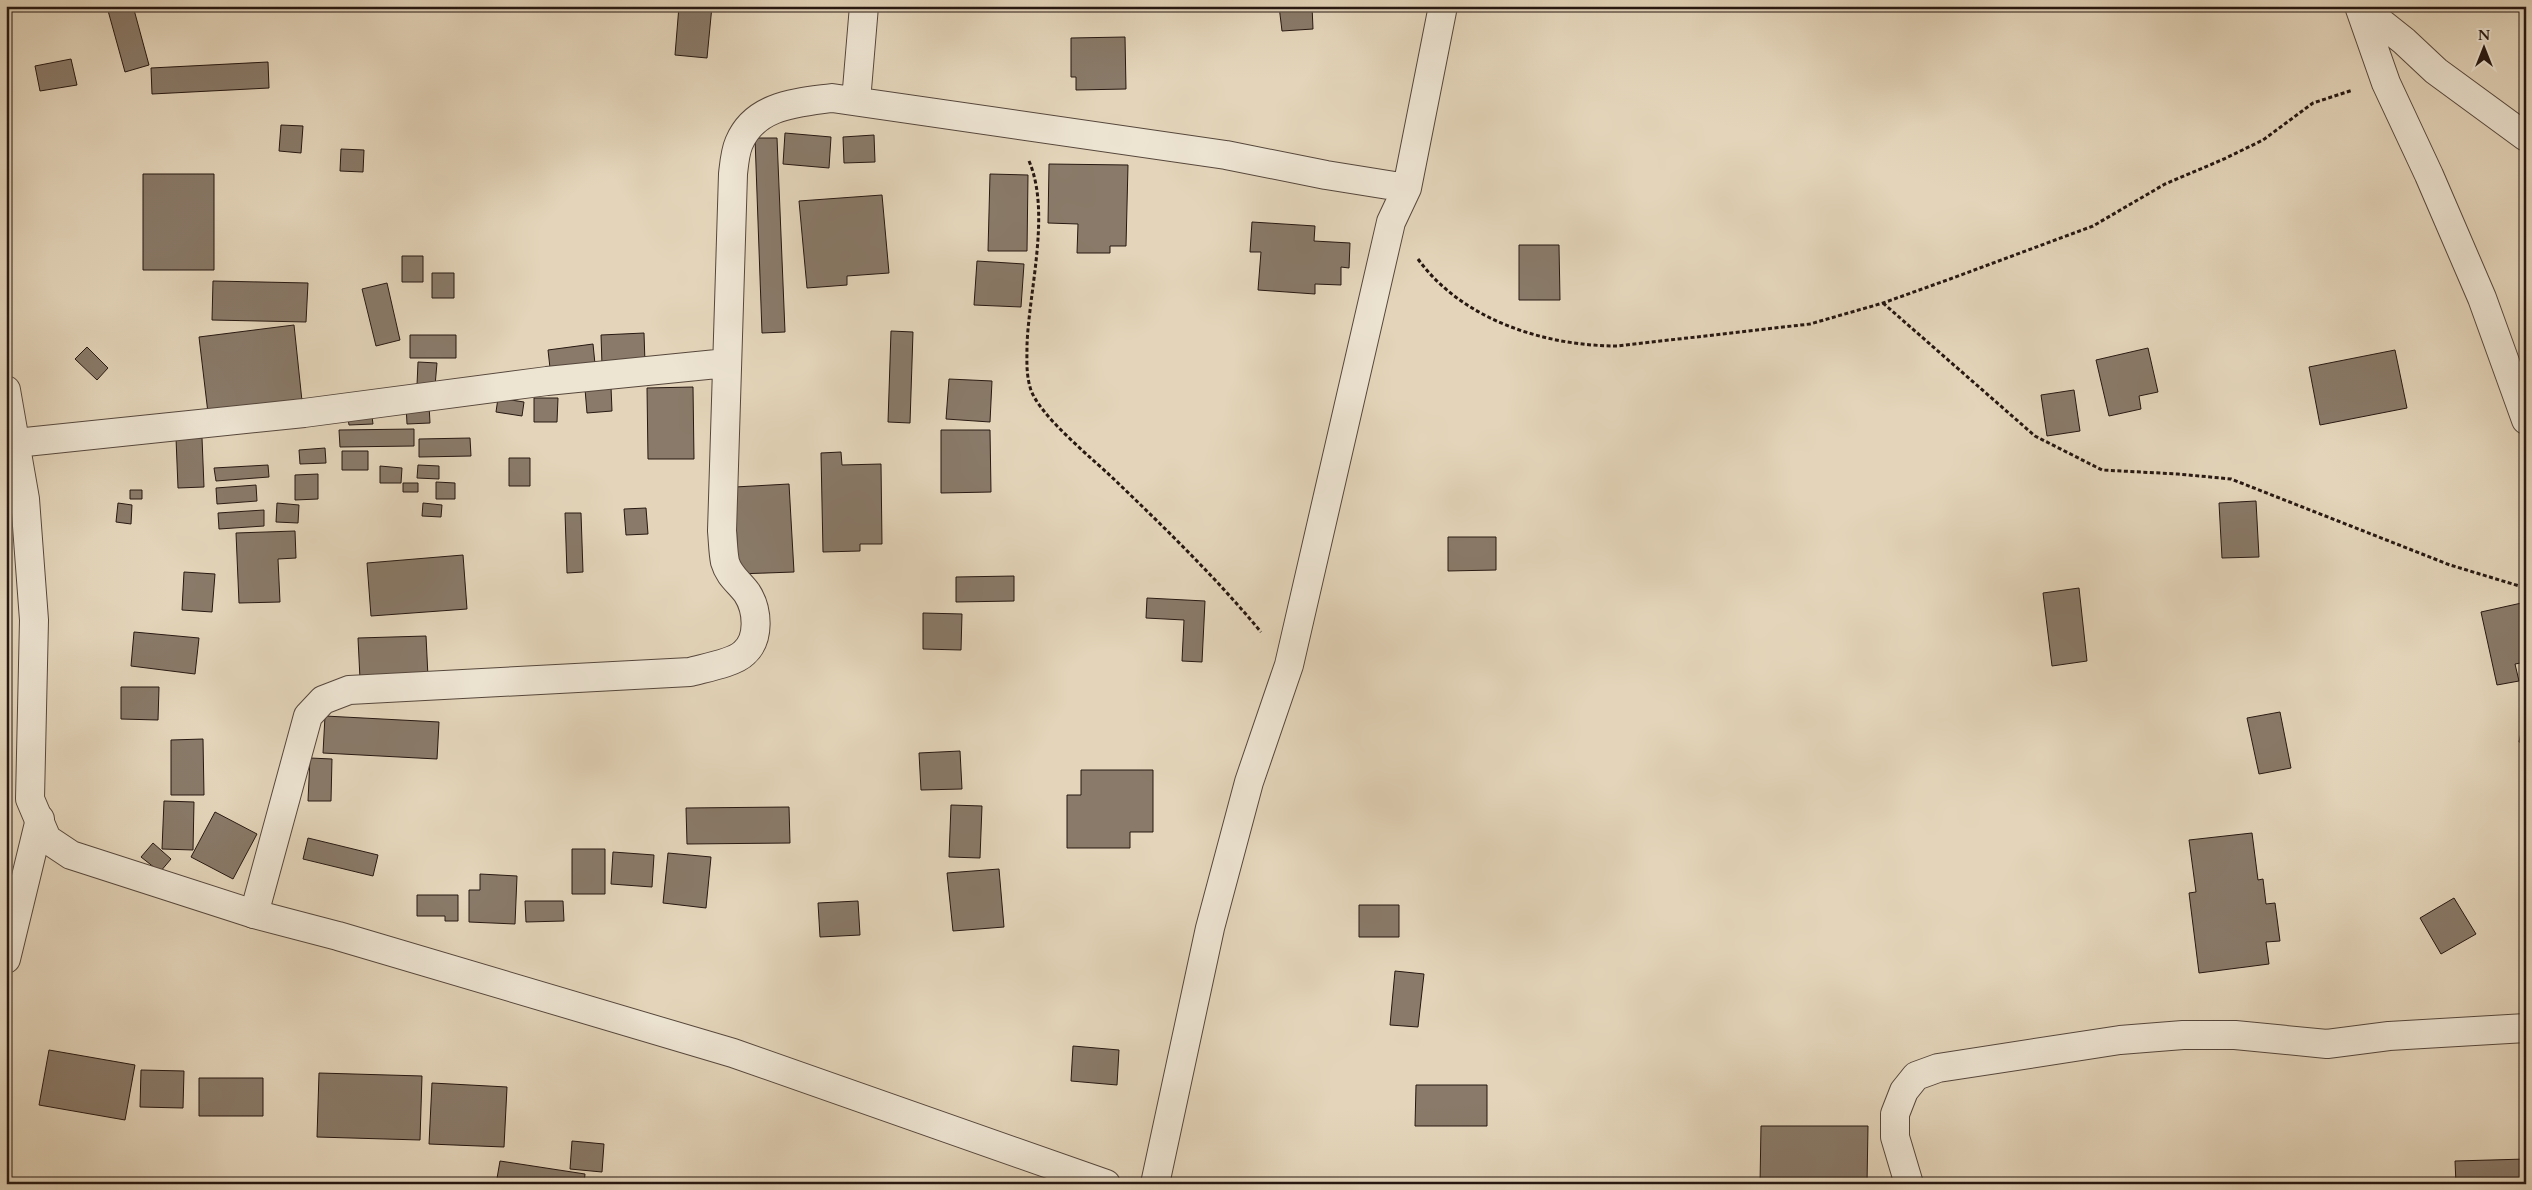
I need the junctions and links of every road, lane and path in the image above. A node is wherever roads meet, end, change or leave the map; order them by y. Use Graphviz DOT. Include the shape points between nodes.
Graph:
graph roads {
  1 [pos="864,6"];
  2 [pos="1443,6"];
  3 [pos="2359,6"];
  4 [pos="2386,83"];
  5 [pos="856,102"];
  6 [pos="1013,124"];
  7 [pos="2526,137"];
  8 [pos="1407,188"];
  9 [pos="1391,222"];
  10 [pos="1883,303"];
  11 [pos="727,362"];
  12 [pos="6,390"];
  13 [pos="2526,420"];
  14 [pos="16,443"];
  15 [pos="2526,588"];
  16 [pos="1289,665"];
  17 [pos="40,819"];
  18 [pos="254,914"];
  19 [pos="6,959"];
  20 [pos="2526,1028"];
  21 [pos="1106,1184"];
  22 [pos="1154,1184"];
  23 [pos="1909,1184"];
  1 -- 5 [label="street"];
  2 -- 8 [label="street"];
  3 -- 4 [label="street"];
  3 -- 7 [label="street" via="2436,71"];
  4 -- 10 [label="path" via="2334,94 2313,103 2262,140 2165,184 2093,226"];
  4 -- 13 [label="street" via="2482,298"];
  5 -- 6 [label="street"];
  5 -- 11 [label="street" via="832,98 786,105 754,119 738,144 733,174"];
  6 -- 8 [label="street" via="1226,155 1326,176"];
  6 -- 16 [label="path" via="1032,167 1040,202 1028,324 1026,366 1030,388 1038,403 1060,428 1196,560"];
  8 -- 9 [label="street"];
  9 -- 10 [label="path" via="1428,272 1452,294 1498,321 1561,342 1585,346 1617,346 1810,324"];
  9 -- 16 [label="street"];
  10 -- 15 [label="path" via="2036,436 2102,470 2231,479 2450,565"];
  11 -- 14 [label="street" via="547,381 304,413"];
  11 -- 18 [label="street" via="722,531 726,562 732,577 748,594 757,619 752,641 744,654 690,672 349,690 323,700 308,716"];
  12 -- 14 [label="street"];
  14 -- 17 [label="street" via="25,499 34,620 30,799"];
  16 -- 22 [label="street" via="1249,782 1210,928"];
  17 -- 18 [label="street" via="48,839 71,855"];
  17 -- 19 [label="street"];
  18 -- 21 [label="street" via="733,1054"];
  20 -- 23 [label="street" via="2407,1034 2327,1044 2235,1035 2183,1035 2120,1040 1938,1068 1916,1076 1904,1091 1895,1114 1895,1137"];
}
